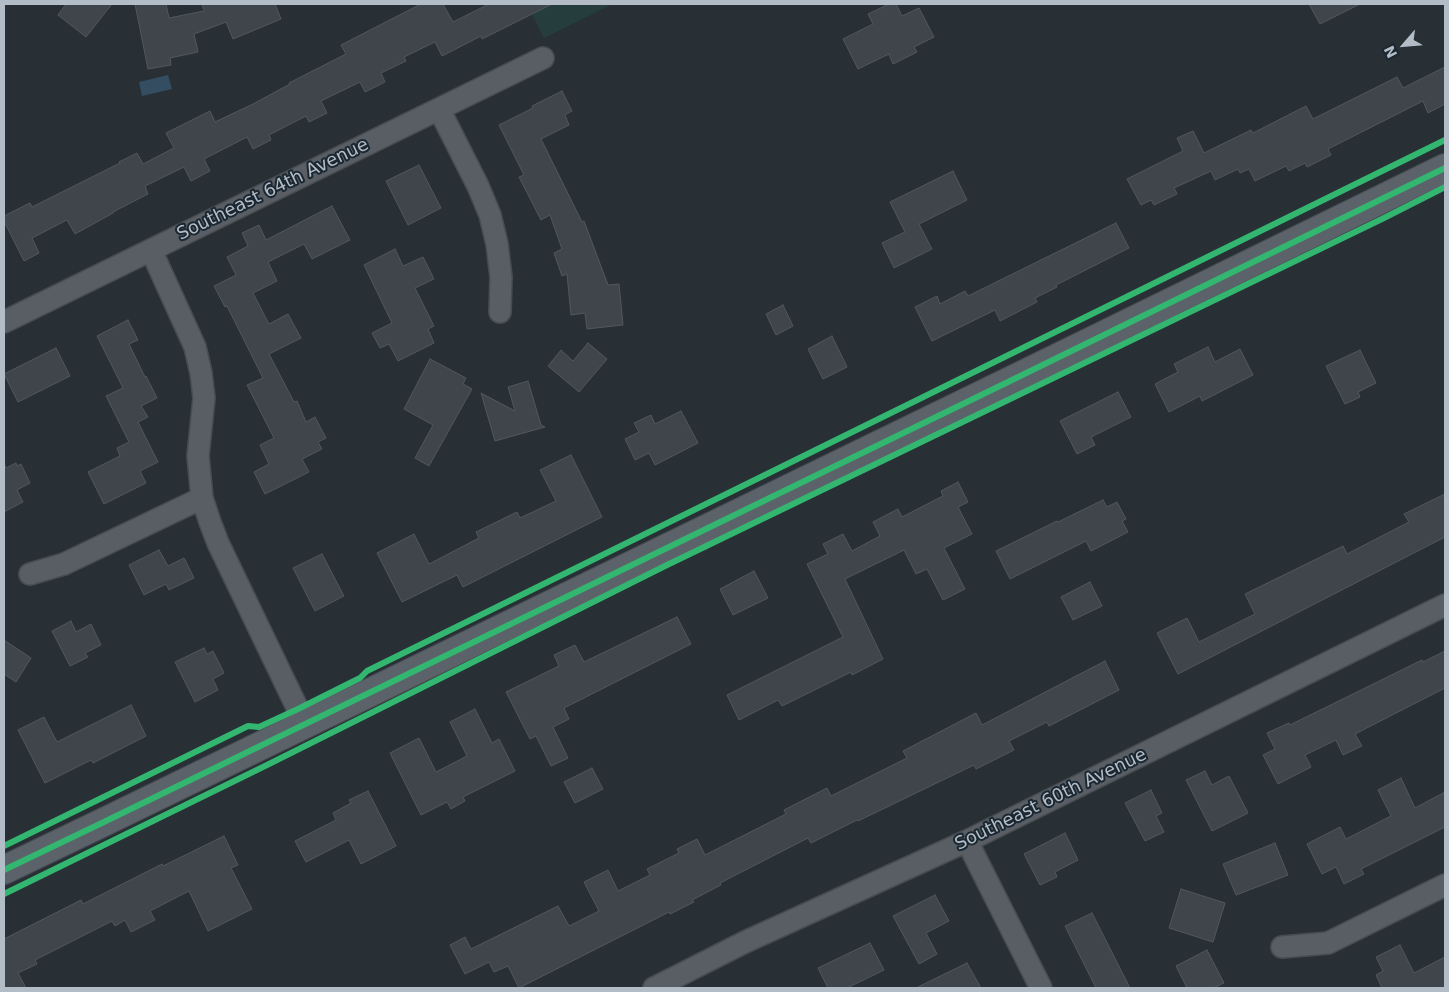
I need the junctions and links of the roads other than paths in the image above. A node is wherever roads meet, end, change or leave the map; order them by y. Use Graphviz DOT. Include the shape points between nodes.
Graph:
graph roads {
  1 [pos="543,58"];
  2 [pos="439,109"];
  3 [pos="1445,168"];
  4 [pos="151,250"];
  5 [pos="500,312"];
  6 [pos="4,322"];
  7 [pos="202,498"];
  8 [pos="30,574"];
  9 [pos="1445,605"];
  10 [pos="305,724"];
  11 [pos="967,842"];
  12 [pos="4,870"];
  13 [pos="1445,885"];
  14 [pos="1282,947"];
  15 [pos="654,988"];
  16 [pos="1041,988"];
  1 -- 2 [label="street, Southeast 64th Avenue"];
  2 -- 4 [label="street, Southeast 64th Avenue"];
  2 -- 5 [label="street" via="490,215 501,277"];
  3 -- 10 [label="main road"];
  4 -- 6 [label="street, Southeast 64th Avenue"];
  4 -- 7 [label="street" via="195,347 201,373 204,398 198,456"];
  7 -- 8 [label="street" via="64,564"];
  7 -- 10 [label="street" via="218,543"];
  9 -- 11 [label="street, Southeast 60th Avenue"];
  10 -- 12 [label="main road"];
  11 -- 15 [label="street, Southeast 60th Avenue" via="745,942"];
  11 -- 16 [label="street"];
  13 -- 14 [label="street" via="1328,943"];
}
